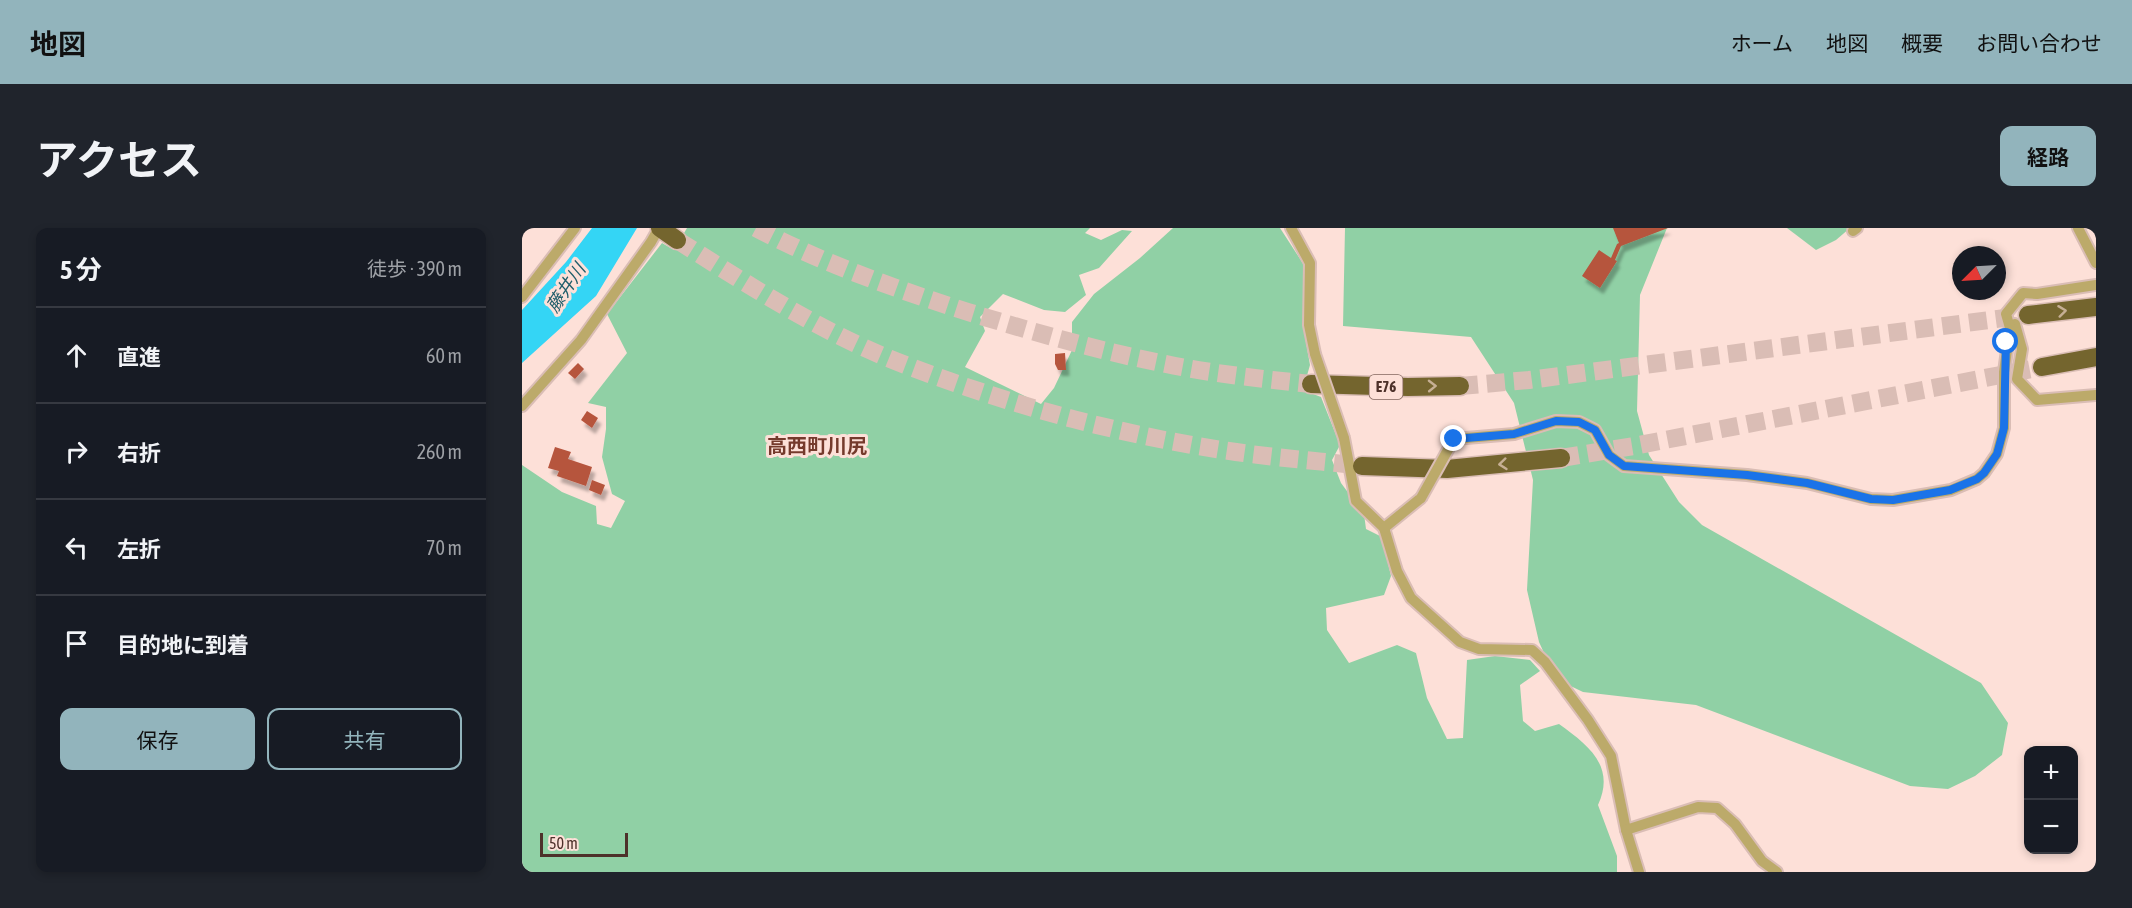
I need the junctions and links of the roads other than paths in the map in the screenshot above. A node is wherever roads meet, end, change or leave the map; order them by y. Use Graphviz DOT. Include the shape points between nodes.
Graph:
graph roads {
  1 [pos="565,228"];
  2 [pos="575,228"];
  3 [pos="659,228"];
  4 [pos="1291,228"];
  5 [pos="2078,228"];
  6 [pos="677,240"];
  7 [pos="562,243"];
  8 [pos="2095,259"];
  9 [pos="2096,285"];
  10 [pos="522,297"];
  11 [pos="2096,307"];
  12 [pos="2028,315"];
  13 [pos="2010,328"];
  14 [pos="2096,357"];
  15 [pos="2042,367"];
  16 [pos="1311,384"];
  17 [pos="1461,386"];
  18 [pos="2096,395"];
  19 [pos="522,406"];
  20 [pos="1561,458"];
  21 [pos="1362,466"];
  22 [pos="1384,528"];
  23 [pos="1626,830"];
  24 [pos="1639,872"];
  25 [pos="1777,872"];
  1 -- 7 [label="street"];
  2 -- 7 [label="street"];
  3 -- 6 [label="highway"];
  3 -- 19 [label="street" via="581,340"];
  4 -- 22 [label="street, bridge" via="1310,262 1309,325 1344,438 1356,501"];
  5 -- 8 [label="street"];
  7 -- 10 [label="street"];
  9 -- 13 [label="street" via="2023,293 2006,314"];
  12 -- 11 [label="highway, one-way"];
  13 -- 18 [label="street" via="2015,324 2022,349 2017,380 2037,400"];
  13 -- 22 [label="street, bridge" via="2004,372 2004,428 1997,454 1977,479 1950,490 1893,500 1871,499 1807,483 1624,466 1609,455 1595,430 1579,422 1556,421 1514,434 1454,439 1421,498"];
  14 -- 15 [label="highway"];
  16 -- 17 [label="highway, E76, one-way"];
  20 -- 21 [label="highway, one-way" via="1447,469"];
  22 -- 23 [label="street" via="1397,571 1411,598 1460,642 1479,649 1532,650 1545,662 1611,756"];
  23 -- 24 [label="street"];
  23 -- 25 [label="street" via="1698,807 1717,808 1735,824 1762,861"];
}
